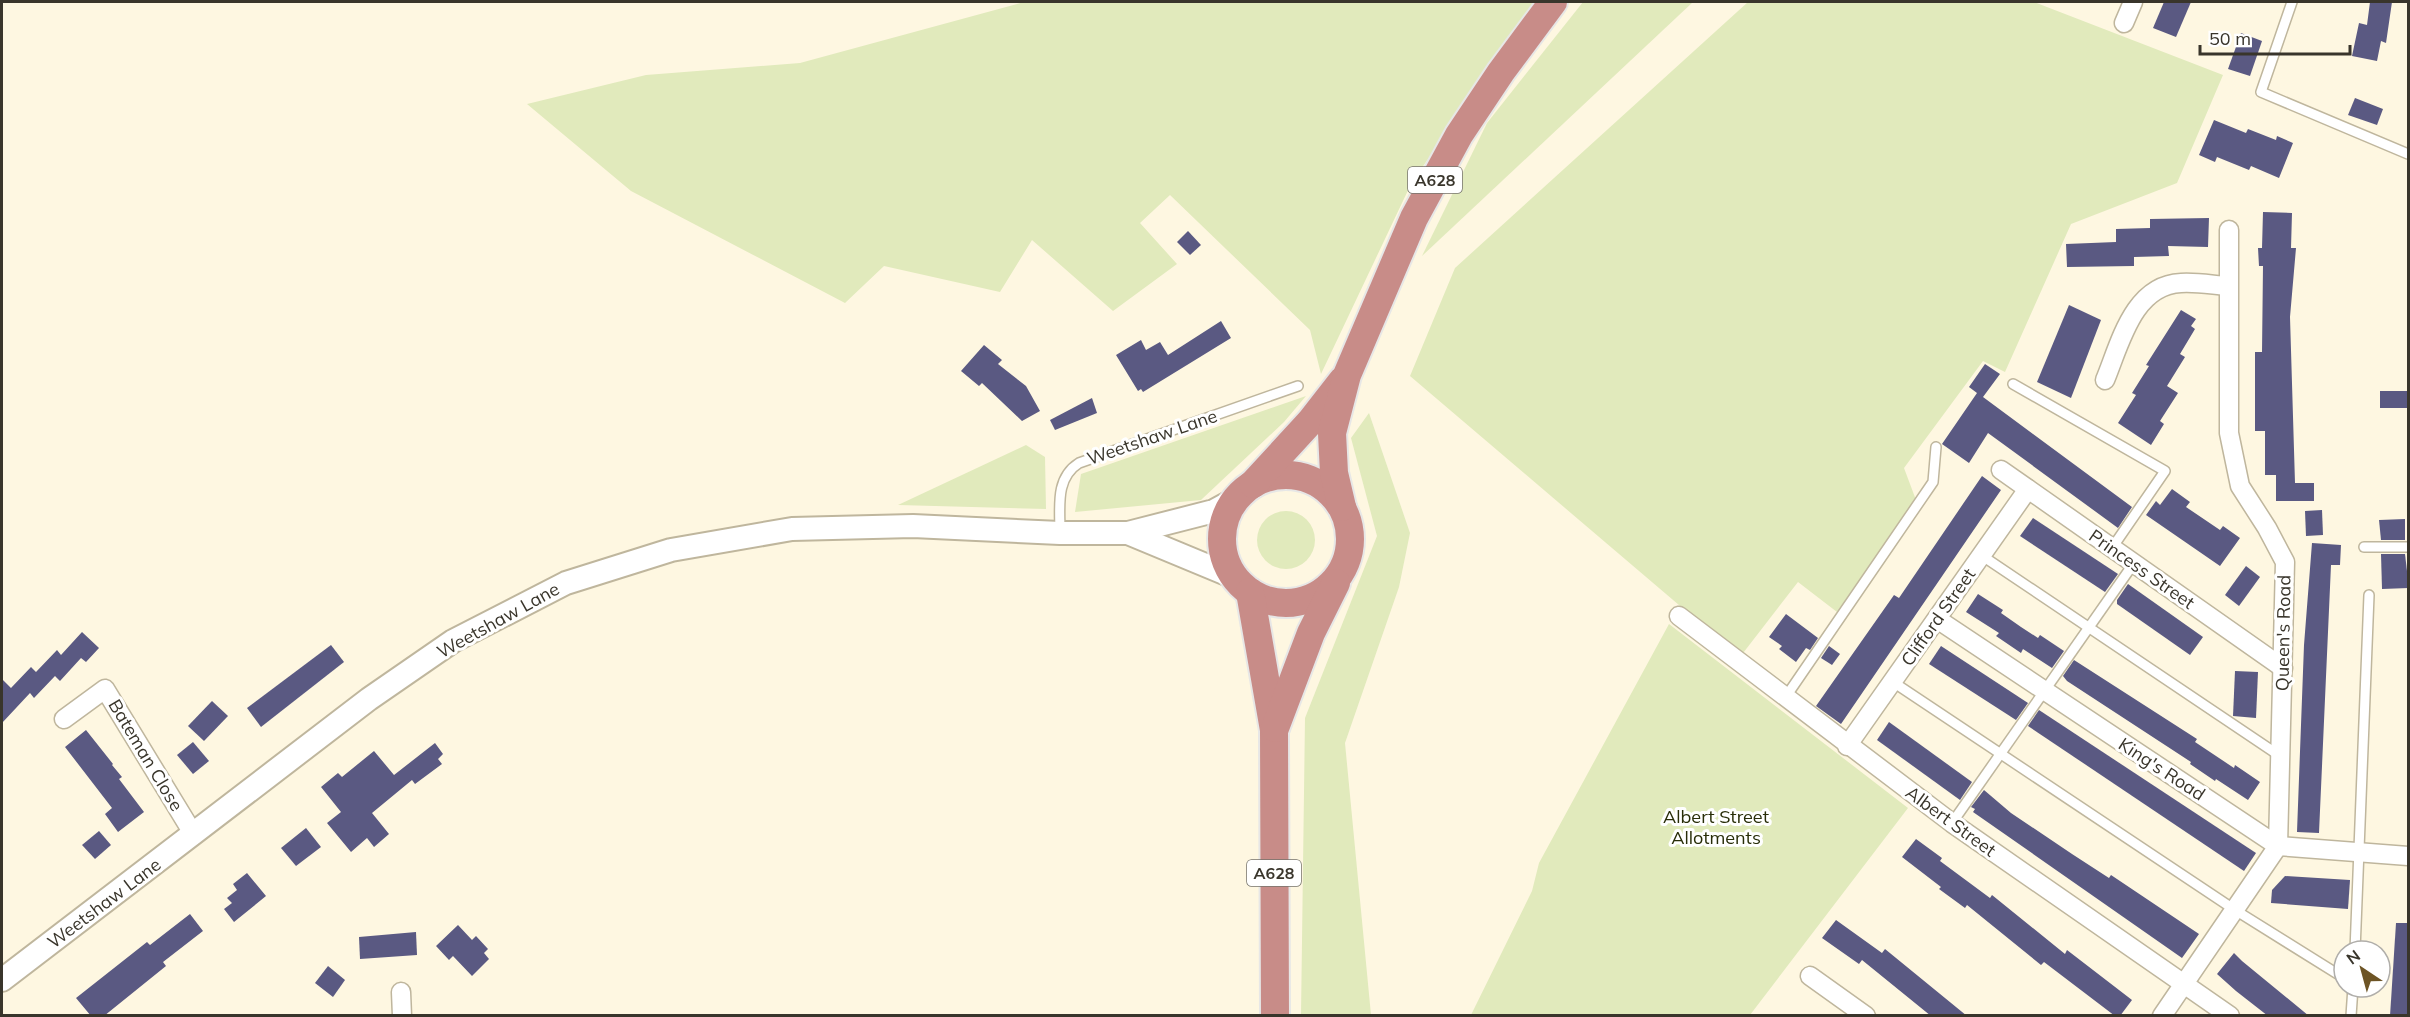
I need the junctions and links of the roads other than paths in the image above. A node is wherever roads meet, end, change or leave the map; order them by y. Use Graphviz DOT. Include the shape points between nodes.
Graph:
graph roads {
  1 [pos="1553,2"];
  2 [pos="2133,2"];
  3 [pos="2292,2"];
  4 [pos="2124,23"];
  5 [pos="2409,154"];
  6 [pos="2229,230"];
  7 [pos="2228,286"];
  8 [pos="1347,375"];
  9 [pos="2105,380"];
  10 [pos="2013,384"];
  11 [pos="1298,386"];
  12 [pos="1936,447"];
  13 [pos="2001,470"];
  14 [pos="2028,489"];
  15 [pos="1245,491"];
  16 [pos="1342,507"];
  17 [pos="1060,533"];
  18 [pos="1128,533"];
  19 [pos="2364,547"];
  20 [pos="2112,548"];
  21 [pos="2409,548"];
  22 [pos="1982,555"];
  23 [pos="2134,563"];
  24 [pos="1343,569"];
  25 [pos="1242,584"];
  26 [pos="2369,595"];
  27 [pos="1679,616"];
  28 [pos="1937,619"];
  29 [pos="2089,627"];
  30 [pos="2283,668"];
  31 [pos="1893,682"];
  32 [pos="2044,692"];
  33 [pos="1785,698"];
  34 [pos="64,719"];
  35 [pos="1274,730"];
  36 [pos="1847,746"];
  37 [pos="2001,753"];
  38 [pos="2280,756"];
  39 [pos="1952,823"];
  40 [pos="194,835"];
  41 [pos="2278,846"];
  42 [pos="2360,852"];
  43 [pos="2409,856"];
  44 [pos="2235,910"];
  45 [pos="2356,939"];
  46 [pos="2332,971"];
  47 [pos="1810,976"];
  48 [pos="2,980"];
  49 [pos="2185,984"];
  50 [pos="400,992"];
  51 [pos="2352,999"];
  52 [pos="402,1016"];
  53 [pos="1275,1016"];
  54 [pos="1866,1016"];
  55 [pos="2162,1016"];
  56 [pos="2230,1016"];
  57 [pos="2351,1016"];
  1 -- 8 [label="highway, A628" via="1460,135 1414,218"];
  2 -- 4 [label="street"];
  3 -- 5 [label="lane" via="2261,92"];
  6 -- 7 [label="street, Queen's Road"];
  7 -- 9 [label="street" via="2179,283 2147,296 2133,314"];
  7 -- 30 [label="street, Queen's Road" via="2229,433 2240,486 2284,562"];
  8 -- 15 [label="highway, A628" via="1310,422"];
  8 -- 16 [label="highway, A628" via="1332,433 1334,473"];
  10 -- 20 [label="lane" via="2165,471"];
  11 -- 17 [label="lane, Weetshaw Lane" via="1079,463 1068,470 1061,485"];
  12 -- 33 [label="lane" via="1934,482"];
  13 -- 14 [label="street, Princess Street"];
  14 -- 20 [label="street, Princess Street"];
  14 -- 22 [label="street, Clifford Street"];
  15 -- 16 [label="highway" via="1272,477 1292,475 1312,480 1329,491"];
  15 -- 18 [label="street, Weetshaw Lane" via="1214,511"];
  15 -- 25 [label="highway, A628" via="1226,517 1222,538 1225,558"];
  16 -- 24 [label="highway, A628" via="1349,527 1350,548"];
  17 -- 18 [label="street, Weetshaw Lane"];
  17 -- 40 [label="street, Weetshaw Lane" via="913,526 792,529 671,550 566,583 453,640 369,699"];
  18 -- 25 [label="street, Weetshaw Lane"];
  19 -- 21 [label="lane"];
  20 -- 23 [label="street, Princess Street"];
  22 -- 28 [label="street, Clifford Street"];
  22 -- 29 [label="lane"];
  23 -- 29 [label="lane"];
  23 -- 30 [label="street, Princess Street"];
  24 -- 25 [label="highway, A628" via="1330,586 1312,598 1291,603 1269,601"];
  24 -- 35 [label="highway, A628" via="1311,633"];
  25 -- 35 [label="highway, A628"];
  26 -- 42 [label="lane"];
  27 -- 33 [label="street, Albert Street"];
  28 -- 31 [label="street, Clifford Street"];
  28 -- 32 [label="street, King's Road"];
  29 -- 32 [label="lane"];
  29 -- 38 [label="lane"];
  30 -- 38 [label="street, Queen's Road"];
  31 -- 36 [label="street, Clifford Street"];
  31 -- 37 [label="lane"];
  32 -- 37 [label="lane"];
  32 -- 41 [label="street, King's Road"];
  33 -- 36 [label="street, Albert Street"];
  34 -- 40 [label="street, Bateman Close" via="105,689"];
  35 -- 53 [label="highway, A628"];
  36 -- 39 [label="street, Albert Street"];
  37 -- 39 [label="lane"];
  37 -- 44 [label="lane"];
  38 -- 41 [label="street, Queen's Road"];
  39 -- 49 [label="street, Albert Street"];
  40 -- 48 [label="street, Weetshaw Lane"];
  41 -- 42 [label="street, King's Road"];
  41 -- 44 [label="street"];
  42 -- 43 [label="street, King's Road"];
  42 -- 45 [label="lane"];
  44 -- 46 [label="lane"];
  44 -- 49 [label="street"];
  47 -- 54 [label="street"];
  49 -- 55 [label="street"];
  49 -- 56 [label="street, Albert Street"];
  50 -- 52 [label="street"];
  51 -- 57 [label="lane"];
}
